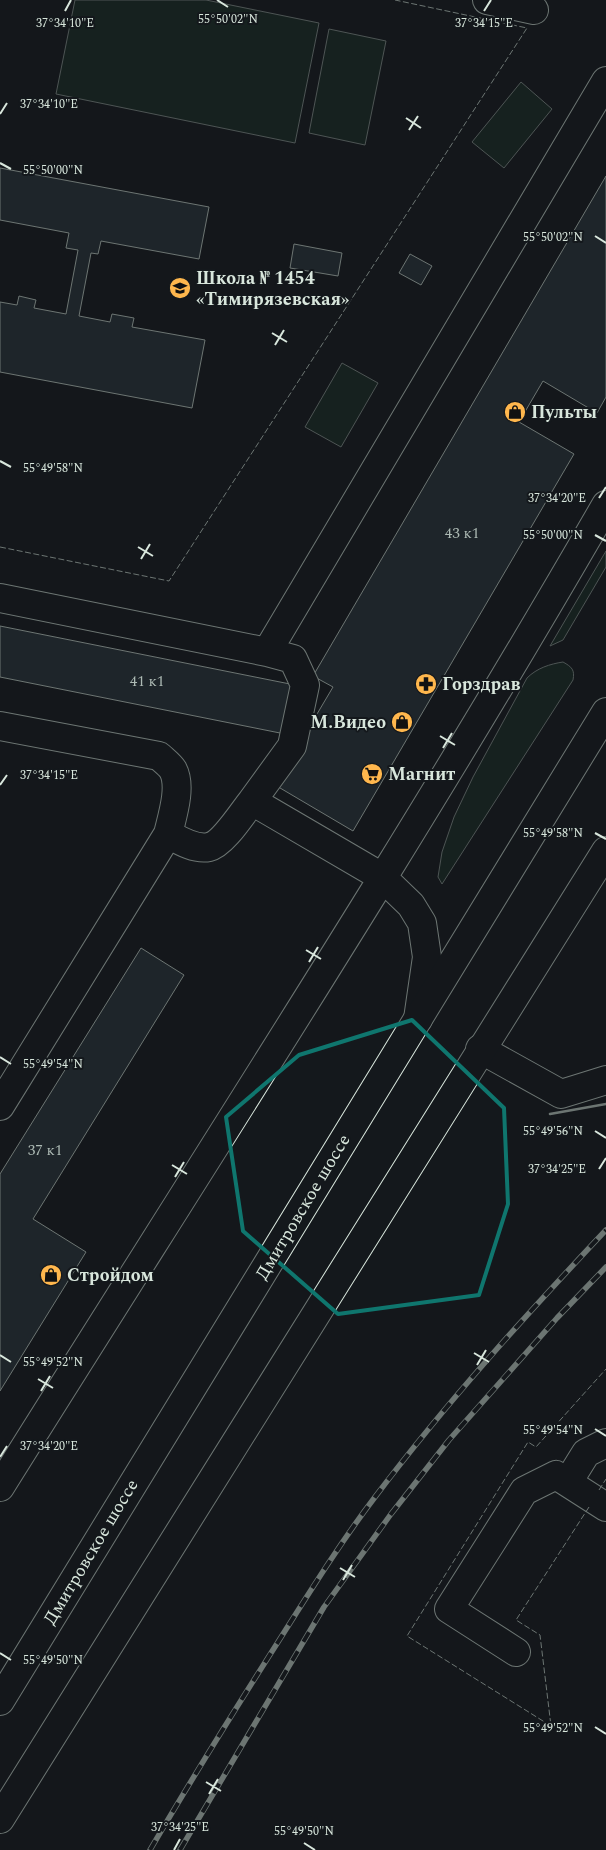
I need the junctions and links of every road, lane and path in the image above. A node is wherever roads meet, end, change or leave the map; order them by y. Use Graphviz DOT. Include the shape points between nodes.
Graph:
graph roads {
  1 [pos="487,0"];
  2 [pos="534,10"];
  3 [pos="606,81"];
  4 [pos="606,505"];
  5 [pos="0,598"];
  6 [pos="267,652"];
  7 [pos="606,712"];
  8 [pos="0,726"];
  9 [pos="252,801"];
  10 [pos="168,834"];
  11 [pos="606,851"];
  12 [pos="382,877"];
  13 [pos="418,1019"];
  14 [pos="480,1049"];
  15 [pos="606,1080"];
  16 [pos="0,1106"];
  17 [pos="606,1443"];
  18 [pos="568,1482"];
  19 [pos="0,1487"];
  20 [pos="606,1506"];
  21 [pos="516,1652"];
  22 [pos="0,1701"];
  23 [pos="0,1819"];
  1 -- 2 [label="main road"];
  3 -- 6 [label="main road"];
  4 -- 12 [label="main road" via="523,649"];
  5 -- 6 [label="main road"];
  6 -- 9 [label="main road" via="293,659 305,684 292,746"];
  7 -- 13 [label="main road, Дмитровское шоссе"];
  8 -- 10 [label="main road" via="159,756 173,769 176,783"];
  9 -- 10 [label="main road" via="221,839 209,847 187,845"];
  9 -- 12 [label="main road"];
  10 -- 16 [label="main road"];
  11 -- 14 [label="main road"];
  12 -- 13 [label="main road" via="411,905 422,923 427,957"];
  12 -- 19 [label="main road"];
  13 -- 22 [label="main road, Дмитровское шоссе"];
  14 -- 15 [label="main road" via="562,1094"];
  14 -- 23 [label="main road"];
  17 -- 18 [label="main road" via="586,1453"];
  18 -- 20 [label="main road"];
  18 -- 21 [label="main road" via="556,1474 524,1491 449,1609"];
}
